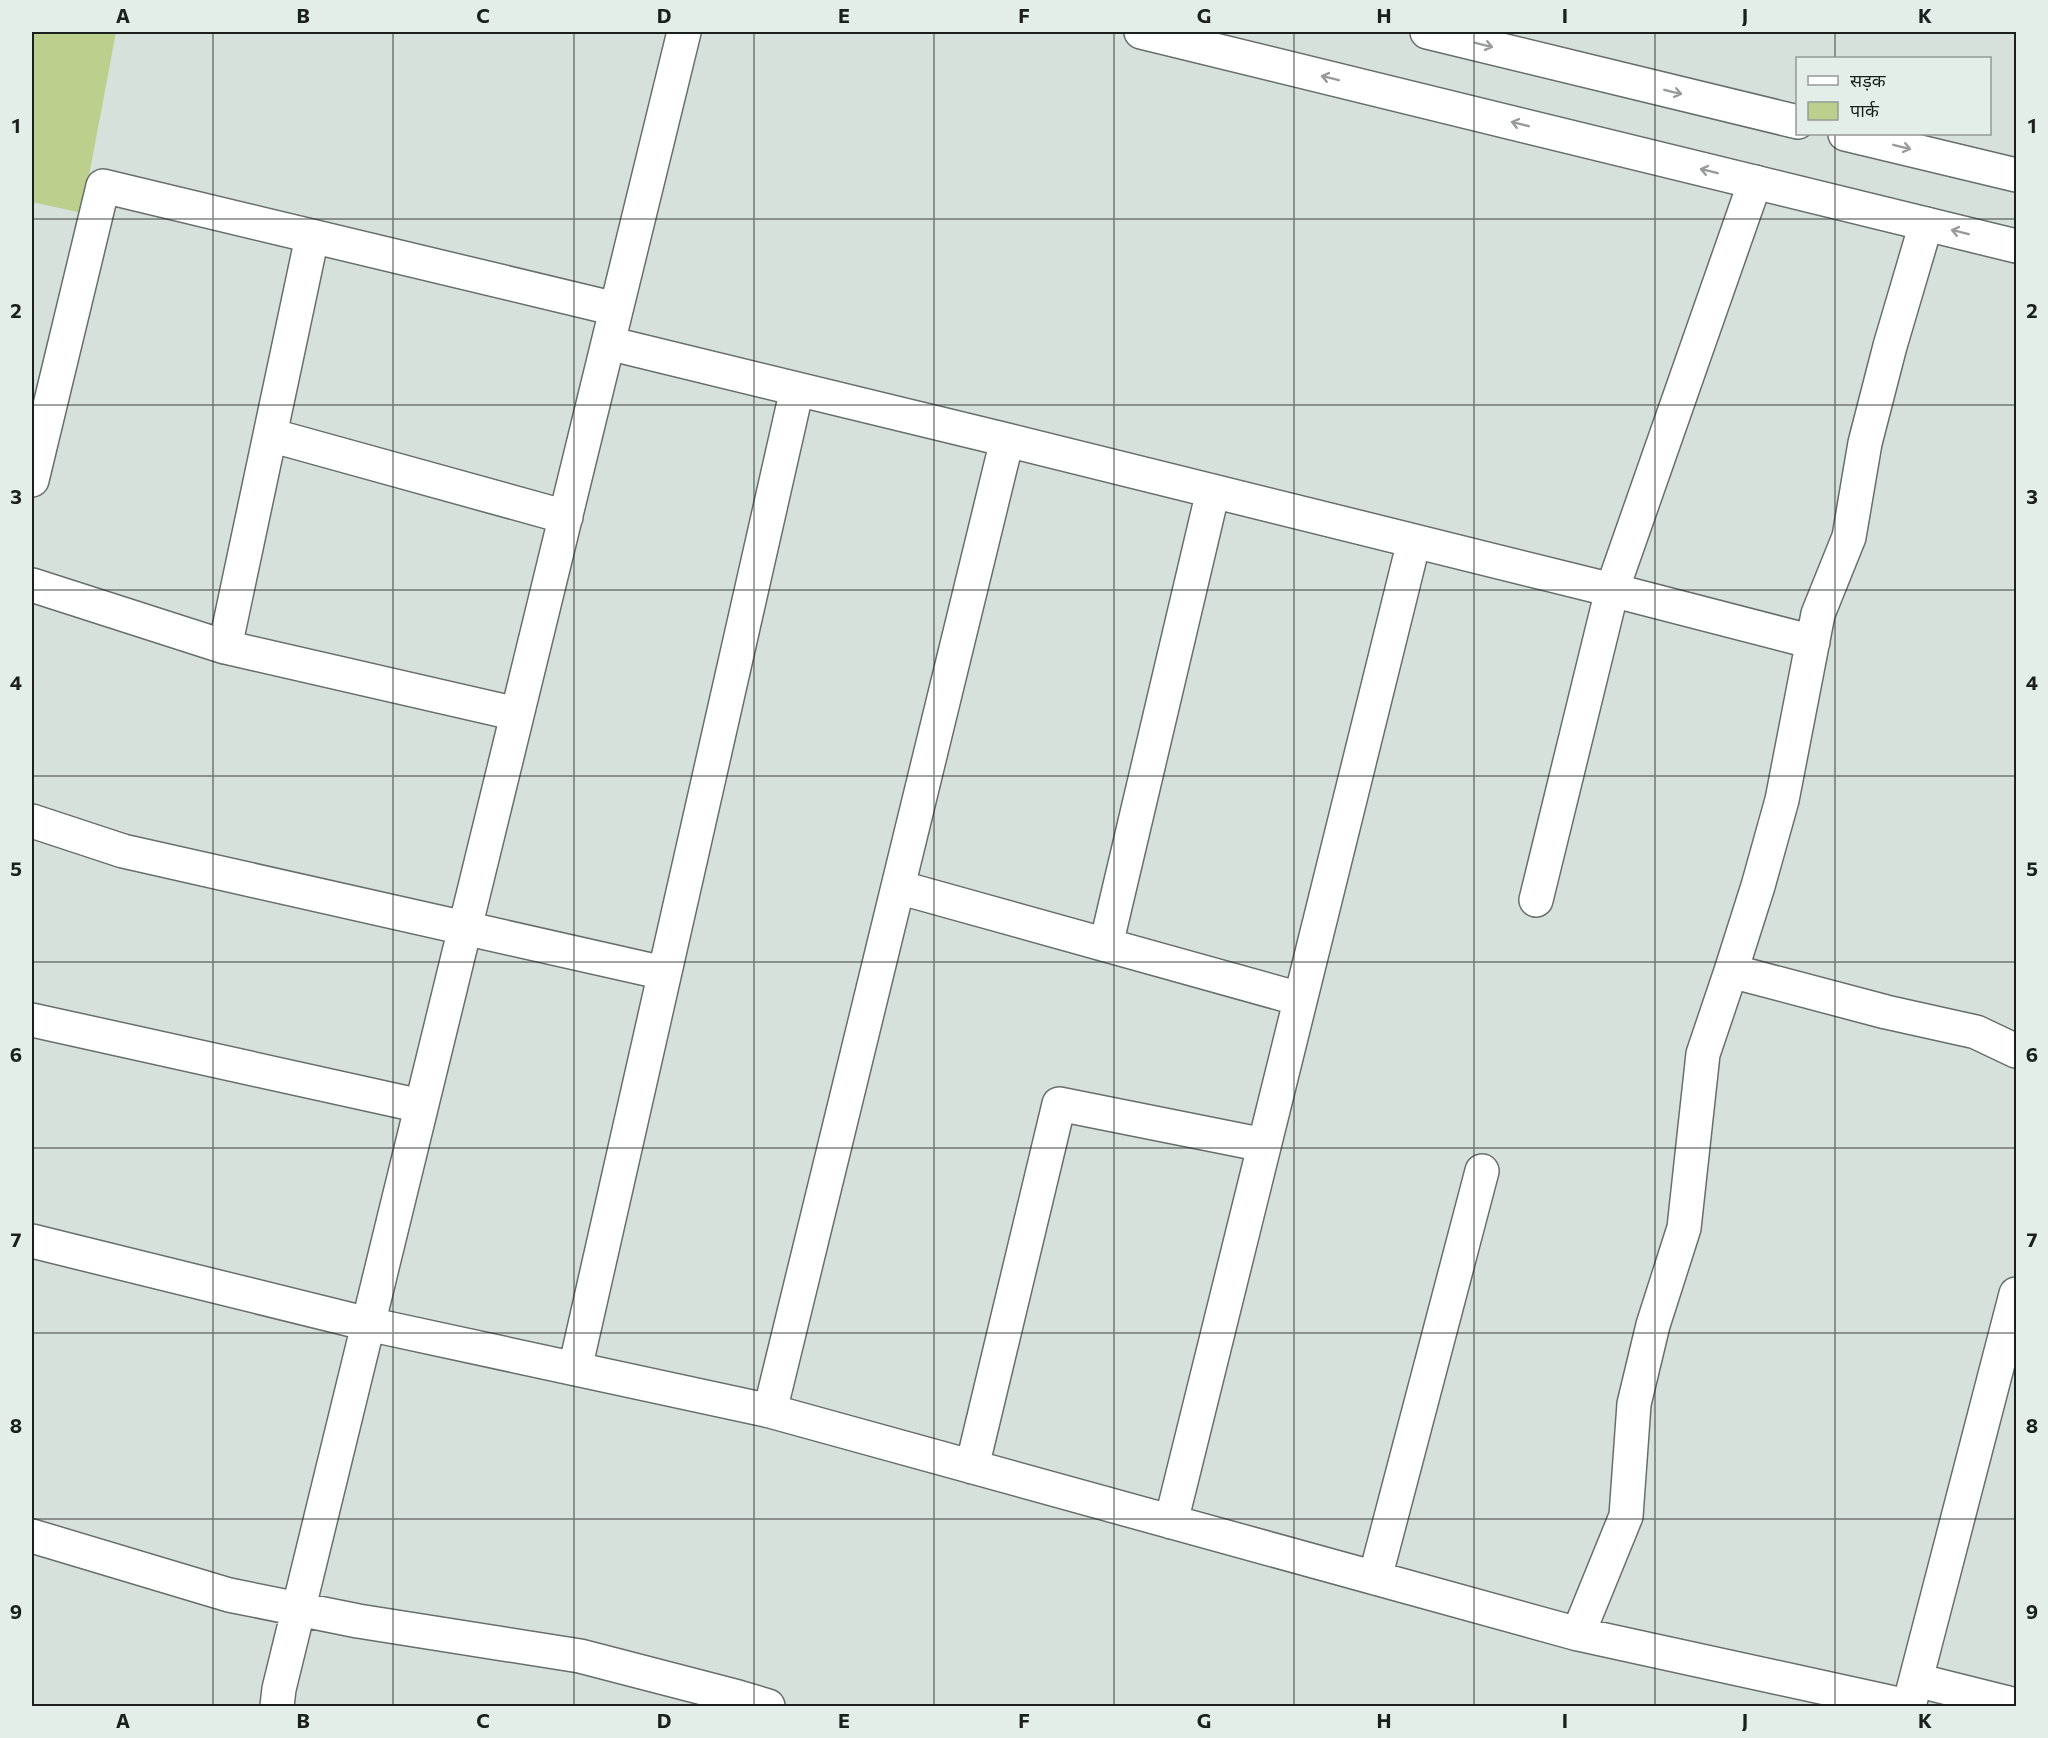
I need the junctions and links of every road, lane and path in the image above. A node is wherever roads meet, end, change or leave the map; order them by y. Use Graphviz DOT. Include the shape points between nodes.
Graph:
graph roads {
  1 [pos="684,32"];
  2 [pos="1142,32"];
  3 [pos="1427,32"];
  4 [pos="1796,122"];
  5 [pos="1849,135"];
  6 [pos="2016,175"];
  7 [pos="1755,182"];
  8 [pos="1926,224"];
  9 [pos="312,237"];
  10 [pos="2016,246"];
  11 [pos="616,309"];
  12 [pos="608,343"];
  13 [pos="797,389"];
  14 [pos="270,435"];
  15 [pos="1007,440"];
  16 [pos="32,480"];
  17 [pos="1213,491"];
  18 [pos="566,517"];
  19 [pos="1414,541"];
  20 [pos="32,585"];
  21 [pos="1612,590"];
  22 [pos="1813,642"];
  23 [pos="225,647"];
  24 [pos="517,714"];
  25 [pos="32,821"];
  26 [pos="898,887"];
  27 [pos="1536,900"];
  28 [pos="465,929"];
  29 [pos="1106,945"];
  30 [pos="1731,971"];
  31 [pos="664,973"];
  32 [pos="1300,999"];
  33 [pos="32,1020"];
  34 [pos="2016,1051"];
  35 [pos="421,1106"];
  36 [pos="1264,1146"];
  37 [pos="1482,1171"];
  38 [pos="32,1241"];
  39 [pos="2016,1294"];
  40 [pos="368,1324"];
  41 [pos="575,1369"];
  42 [pos="770,1411"];
  43 [pos="972,1467"];
  44 [pos="1171,1522"];
  45 [pos="32,1536"];
  46 [pos="1375,1578"];
  47 [pos="299,1609"];
  48 [pos="1578,1634"];
  49 [pos="1911,1698"];
  50 [pos="2016,1705"];
  51 [pos="277,1707"];
  52 [pos="768,1707"];
  1 -- 11 [label="street"];
  7 -- 2 [label="street, one-way"];
  3 -- 4 [label="street, one-way"];
  5 -- 6 [label="street, one-way"];
  7 -- 8 [label="street"];
  7 -- 21 [label="street"];
  10 -- 8 [label="street, one-way"];
  8 -- 22 [label="street" via="1864,442 1849,537 1818,614"];
  9 -- 11 [label="street"];
  9 -- 14 [label="street"];
  9 -- 16 [label="street" via="103,186"];
  11 -- 12 [label="street"];
  12 -- 13 [label="street"];
  12 -- 18 [label="street"];
  13 -- 15 [label="street"];
  13 -- 31 [label="street"];
  14 -- 18 [label="street"];
  14 -- 23 [label="street"];
  15 -- 17 [label="street"];
  15 -- 26 [label="street"];
  17 -- 19 [label="street"];
  17 -- 29 [label="street"];
  18 -- 24 [label="street"];
  19 -- 21 [label="street"];
  19 -- 32 [label="street"];
  20 -- 23 [label="street"];
  21 -- 22 [label="street"];
  21 -- 27 [label="street"];
  22 -- 30 [label="street" via="1782,800"];
  23 -- 24 [label="street"];
  24 -- 28 [label="street"];
  25 -- 28 [label="street" via="123,851"];
  26 -- 29 [label="street"];
  26 -- 42 [label="street"];
  28 -- 31 [label="street"];
  28 -- 35 [label="street"];
  29 -- 32 [label="street"];
  30 -- 34 [label="street" via="1976,1032"];
  30 -- 48 [label="street" via="1703,1054 1684,1228 1653,1325 1634,1404 1626,1516"];
  31 -- 41 [label="street"];
  32 -- 36 [label="street"];
  33 -- 35 [label="street"];
  35 -- 40 [label="street"];
  36 -- 43 [label="street" via="1059,1104"];
  36 -- 44 [label="street"];
  37 -- 46 [label="street"];
  38 -- 40 [label="street"];
  39 -- 49 [label="street"];
  40 -- 41 [label="street"];
  40 -- 47 [label="street"];
  41 -- 42 [label="street"];
  42 -- 43 [label="street"];
  43 -- 44 [label="street"];
  44 -- 46 [label="street"];
  45 -- 47 [label="street" via="229,1595"];
  46 -- 48 [label="street"];
  47 -- 51 [label="street"];
  47 -- 52 [label="street" via="580,1656"];
  48 -- 49 [label="street"];
  49 -- 50 [label="street"];
}
